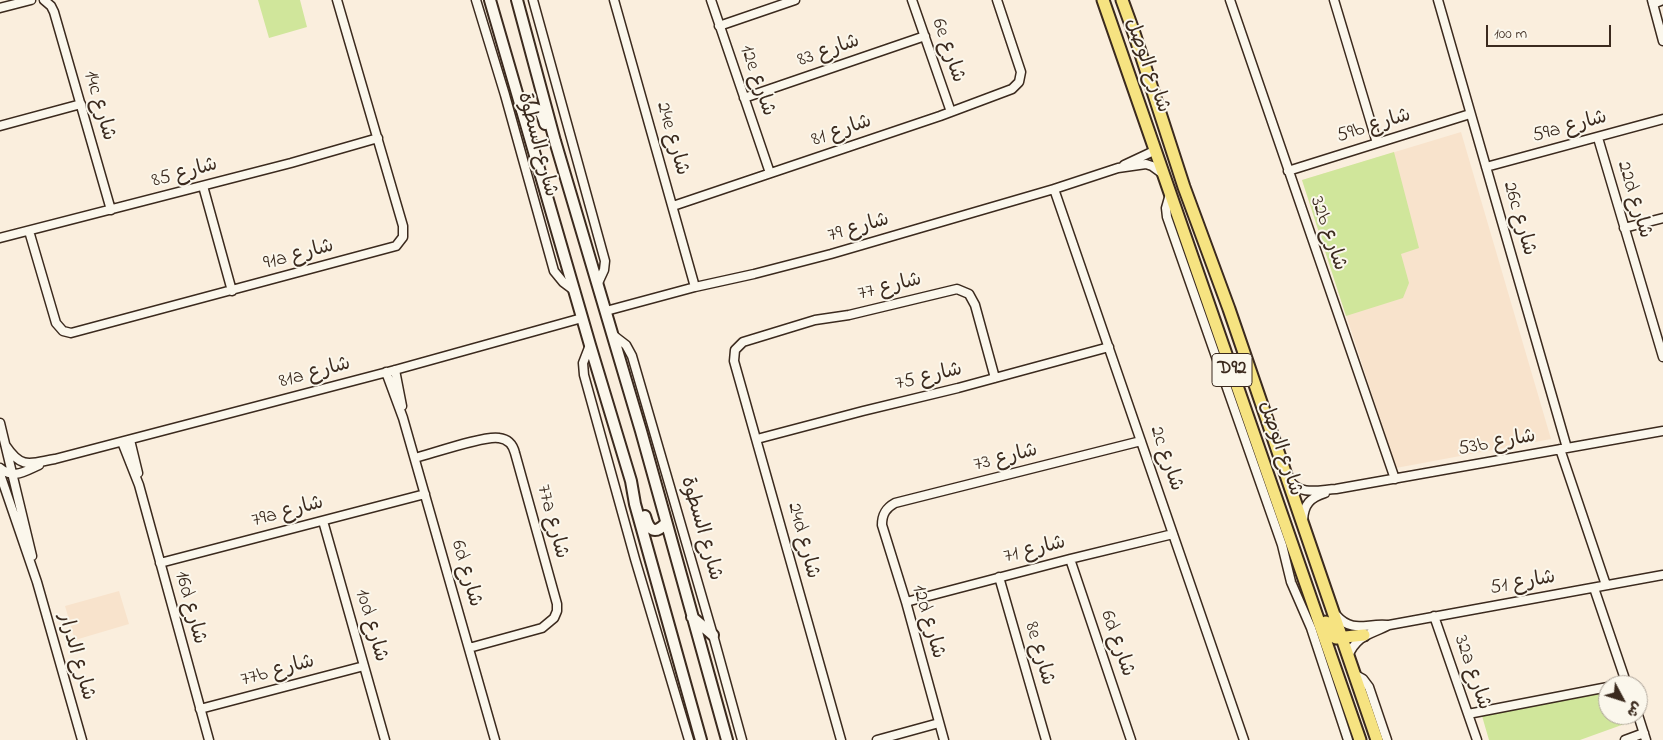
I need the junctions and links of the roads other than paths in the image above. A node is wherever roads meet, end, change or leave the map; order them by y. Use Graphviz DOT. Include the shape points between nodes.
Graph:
graph roads {
  1 [pos="31,0"];
  2 [pos="44,0"];
  3 [pos="337,0"];
  4 [pos="476,0"];
  5 [pos="490,0"];
  6 [pos="517,0"];
  7 [pos="533,0"];
  8 [pos="614,0"];
  9 [pos="710,0"];
  10 [pos="795,0"];
  11 [pos="912,0"];
  12 [pos="997,0"];
  13 [pos="1103,0"];
  14 [pos="1122,0"];
  15 [pos="1230,0"];
  16 [pos="1334,0"];
  17 [pos="1438,0"];
  18 [pos="1663,0"];
  19 [pos="1652,2"];
  20 [pos="0,8"];
  21 [pos="720,26"];
  22 [pos="925,36"];
  23 [pos="1663,41"];
  24 [pos="744,98"];
  25 [pos="81,104"];
  26 [pos="522,112"];
  27 [pos="951,112"];
  28 [pos="1470,114"];
  29 [pos="1663,119"];
  30 [pos="0,126"];
  31 [pos="378,138"];
  32 [pos="1598,138"];
  33 [pos="555,141"];
  34 [pos="1377,143"];
  35 [pos="1156,150"];
  36 [pos="1486,167"];
  37 [pos="1118,168"];
  38 [pos="1288,171"];
  39 [pos="770,173"];
  40 [pos="1165,175"];
  41 [pos="203,186"];
  42 [pos="1184,187"];
  43 [pos="1054,189"];
  44 [pos="1171,192"];
  45 [pos="673,206"];
  46 [pos="111,210"];
  47 [pos="1663,218"];
  48 [pos="1624,228"];
  49 [pos="29,231"];
  50 [pos="0,238"];
  51 [pos="598,283"];
  52 [pos="695,287"];
  53 [pos="232,291"];
  54 [pos="575,291"];
  55 [pos="606,311"];
  56 [pos="582,318"];
  57 [pos="612,335"];
  58 [pos="590,344"];
  59 [pos="1109,347"];
  60 [pos="736,350"];
  61 [pos="1663,357"];
  62 [pos="395,370"];
  63 [pos="386,372"];
  64 [pos="995,378"];
  65 [pos="403,418"];
  66 [pos="0,423"];
  67 [pos="1663,431"];
  68 [pos="756,439"];
  69 [pos="126,441"];
  70 [pos="1141,441"];
  71 [pos="6,446"];
  72 [pos="1563,448"];
  73 [pos="415,458"];
  74 [pos="55,459"];
  75 [pos="0,468"];
  76 [pos="1284,472"];
  77 [pos="0,474"];
  78 [pos="13,475"];
  79 [pos="1395,479"];
  80 [pos="631,481"];
  81 [pos="1336,489"];
  82 [pos="425,494"];
  83 [pos="883,514"];
  84 [pos="1282,516"];
  85 [pos="323,521"];
  86 [pos="666,523"];
  87 [pos="1303,524"];
  88 [pos="1174,534"];
  89 [pos="1070,559"];
  90 [pos="160,563"];
  91 [pos="1663,575"];
  92 [pos="999,577"];
  93 [pos="37,582"];
  94 [pos="1606,585"];
  95 [pos="1594,588"];
  96 [pos="906,602"];
  97 [pos="1333,612"];
  98 [pos="1434,616"];
  99 [pos="692,617"];
  100 [pos="1390,625"];
  101 [pos="713,635"];
  102 [pos="1364,635"];
  103 [pos="1342,638"];
  104 [pos="469,648"];
  105 [pos="1348,656"];
  106 [pos="364,666"];
  107 [pos="1354,674"];
  108 [pos="1621,675"];
  109 [pos="1598,689"];
  110 [pos="200,710"];
  111 [pos="1468,714"];
  112 [pos="939,723"];
  113 [pos="1641,725"];
  114 [pos="1645,737"];
  115 [pos="81,740"];
  116 [pos="209,740"];
  117 [pos="385,740"];
  118 [pos="495,740"];
  119 [pos="689,740"];
  120 [pos="701,740"];
  121 [pos="727,740"];
  122 [pos="742,740"];
  123 [pos="841,740"];
  124 [pos="877,740"];
  125 [pos="944,740"];
  126 [pos="1046,740"];
  127 [pos="1131,740"];
  128 [pos="1244,740"];
  129 [pos="1348,740"];
  130 [pos="1360,740"];
  131 [pos="1378,740"];
  132 [pos="1387,740"];
  133 [pos="1477,740"];
  134 [pos="1625,740"];
  1 -- 20 [label="street"];
  2 -- 25 [label="street, 14c شارع" via="52,6"];
  3 -- 31 [label="street, 91a شارع"];
  4 -- 54 [label="street, شارع السطوة" via="554,271"];
  5 -- 26 [label="main road, شارع السطوة"];
  6 -- 33 [label="main road, شارع السطوة"];
  7 -- 51 [label="street, شارع السطوة" via="605,261"];
  8 -- 45 [label="street, 24e شارع"];
  9 -- 21 [label="street, 12e شارع"];
  10 -- 21 [label="street"];
  11 -- 22 [label="street, 6e شارع"];
  12 -- 27 [label="street, شارع 81" via="1020,67 1019,82 1008,92"];
  13 -- 35 [label="main road, شارع الوصل / D92"];
  14 -- 42 [label="main road, شارع الوصل / D92"];
  15 -- 38 [label="street, 32b شارع"];
  16 -- 34 [label="street"];
  17 -- 28 [label="street, 26c شارع"];
  18 -- 19 [label="street"];
  19 -- 23 [label="street"];
  21 -- 24 [label="street, 12e شارع"];
  22 -- 24 [label="street, شارع 83"];
  22 -- 27 [label="street, 6e شارع"];
  24 -- 39 [label="street, 12e شارع"];
  25 -- 30 [label="street"];
  25 -- 46 [label="street, 14c شارع"];
  26 -- 33 [label="main road" via="533,108 539,110"];
  26 -- 54 [label="main road, شارع السطوة"];
  27 -- 39 [label="street, شارع 81"];
  28 -- 34 [label="street, 59b شارع"];
  28 -- 36 [label="street, 26c شارع"];
  29 -- 32 [label="street, 59a شارع"];
  31 -- 41 [label="street, شارع 85"];
  31 -- 53 [label="street, 91a شارع" via="403,226 400,242 390,249"];
  32 -- 36 [label="street, 59a شارع"];
  32 -- 48 [label="street, 22d شارع"];
  33 -- 51 [label="main road, شارع السطوة"];
  34 -- 38 [label="street, 59b شارع"];
  35 -- 37 [label="street, شارع 79"];
  35 -- 40 [label="main road, شارع الوصل / D92"];
  35 -- 42 [label="main road" via="1165,151"];
  36 -- 72 [label="street, 26c شارع"];
  37 -- 40 [label="street, شارع 79" via="1146,164"];
  37 -- 43 [label="street, شارع 79"];
  38 -- 79 [label="street, 32b شارع"];
  39 -- 45 [label="street, شارع 81"];
  40 -- 44 [label="main road, شارع الوصل / D92"];
  41 -- 46 [label="street, شارع 85"];
  41 -- 53 [label="street"];
  42 -- 76 [label="main road, شارع الوصل / D92"];
  43 -- 52 [label="street, شارع 79" via="831,254"];
  43 -- 59 [label="street, 2c شارع"];
  44 -- 84 [label="main road, شارع الوصل / D92"];
  44 -- 129 [label="street" via="1167,217"];
  45 -- 52 [label="street, 24e شارع"];
  46 -- 49 [label="street, شارع 85"];
  47 -- 48 [label="street"];
  48 -- 61 [label="street, 22d شارع"];
  49 -- 50 [label="street, شارع 85"];
  49 -- 53 [label="street, 91a شارع" via="56,323 67,332 75,333"];
  51 -- 55 [label="main road, شارع السطوة"];
  52 -- 55 [label="street, شارع 79"];
  54 -- 56 [label="main road, شارع السطوة"];
  55 -- 57 [label="main road, شارع السطوة"];
  56 -- 58 [label="main road, شارع السطوة"];
  56 -- 62 [label="street, 81a شارع"];
  57 -- 86 [label="main road, شارع السطوة"];
  57 -- 101 [label="street, شارع السطوة" via="626,345 632,356"];
  58 -- 80 [label="main road, شارع السطوة"];
  58 -- 119 [label="street" via="583,372 634,559"];
  59 -- 64 [label="street, شارع 75"];
  59 -- 70 [label="street, 2c شارع"];
  60 -- 64 [label="street, شارع 77" via="743,342 816,320 956,289 973,299"];
  60 -- 68 [label="street, 24d شارع" via="734,361"];
  62 -- 63 [label="street, 81a شارع"];
  62 -- 65 [label="street, 6d شارع"];
  63 -- 65 [label="street, 6d شارع"];
  63 -- 69 [label="street, 81a شارع"];
  64 -- 68 [label="street, شارع 75"];
  65 -- 73 [label="street, 6d شارع"];
  66 -- 71 [label="street, شارع الدرار"];
  67 -- 72 [label="street, 53b شارع"];
  68 -- 123 [label="street, 24d شارع"];
  69 -- 74 [label="street, 81a شارع"];
  69 -- 90 [label="street, 16d شارع" via="138,471"];
  70 -- 83 [label="street, شارع 73" via="895,503"];
  70 -- 88 [label="street, 2c شارع"];
  71 -- 74 [label="street, 81a شارع" via="22,462"];
  71 -- 78 [label="street, شارع الدرار"];
  72 -- 79 [label="street, 53b شارع"];
  72 -- 94 [label="street, 26c شارع"];
  73 -- 82 [label="street, 6d شارع"];
  73 -- 104 [label="street, 77a شارع" via="492,438 506,440 515,453 557,611 542,628"];
  74 -- 78 [label="street, 81a شارع"];
  75 -- 78 [label="street"];
  76 -- 81 [label="street, 53b شارع" via="1301,490"];
  76 -- 87 [label="main road, شارع الوصل / D92"];
  77 -- 93 [label="street, شارع الدرار"];
  78 -- 93 [label="street, شارع الدرار"];
  79 -- 81 [label="street, 53b شارع"];
  80 -- 86 [label="main road" via="648,526 656,530"];
  80 -- 120 [label="main road, شارع السطوة"];
  81 -- 87 [label="street, 53b شارع" via="1309,500 1304,508"];
  82 -- 85 [label="street, 79a شارع"];
  82 -- 104 [label="street, 6d شارع"];
  83 -- 96 [label="street, 12d شارع" via="882,525"];
  84 -- 103 [label="main road" via="1301,548 1330,634"];
  84 -- 130 [label="main road, شارع الوصل / D92"];
  85 -- 90 [label="street, 79a شارع"];
  85 -- 106 [label="street, 10d شارع"];
  86 -- 99 [label="main road, شارع السطوة"];
  87 -- 97 [label="main road, شارع الوصل / D92"];
  88 -- 89 [label="street, شارع 71"];
  88 -- 128 [label="street, 2c شارع"];
  89 -- 92 [label="street, شارع 71"];
  89 -- 127 [label="street, 6d شارع"];
  90 -- 110 [label="street, 16d شارع"];
  91 -- 94 [label="street, شارع 51"];
  92 -- 96 [label="street, شارع 71"];
  92 -- 126 [label="street, 8e شارع"];
  93 -- 115 [label="street, شارع الدرار"];
  94 -- 95 [label="street, شارع 51"];
  95 -- 98 [label="street, شارع 51"];
  95 -- 108 [label="street"];
  96 -- 112 [label="street, 12d شارع"];
  97 -- 100 [label="street, شارع 51" via="1351,626"];
  97 -- 103 [label="main road, شارع الوصل / D92"];
  98 -- 100 [label="street, شارع 51"];
  98 -- 111 [label="street, 32a شارع"];
  99 -- 101 [label="main road"];
  99 -- 121 [label="main road, شارع السطوة"];
  100 -- 102 [label="street, شارع 51"];
  101 -- 122 [label="street, شارع السطوة"];
  102 -- 103 [label="main road"];
  102 -- 105 [label="street"];
  103 -- 105 [label="main road, شارع الوصل / D92"];
  104 -- 118 [label="street, 6d شارع"];
  105 -- 107 [label="main road, شارع الوصل / D92"];
  106 -- 110 [label="street, 77b شارع"];
  106 -- 117 [label="street, 10d شارع"];
  107 -- 131 [label="main road, شارع الوصل / D92"];
  107 -- 132 [label="street" via="1364,679 1369,687"];
  109 -- 111 [label="street"];
  110 -- 116 [label="street, 16d شارع"];
  111 -- 133 [label="street, 32a شارع"];
  112 -- 124 [label="street"];
  112 -- 125 [label="street, 12d شارع"];
  113 -- 114 [label="street"];
  114 -- 134 [label="street"];
}
